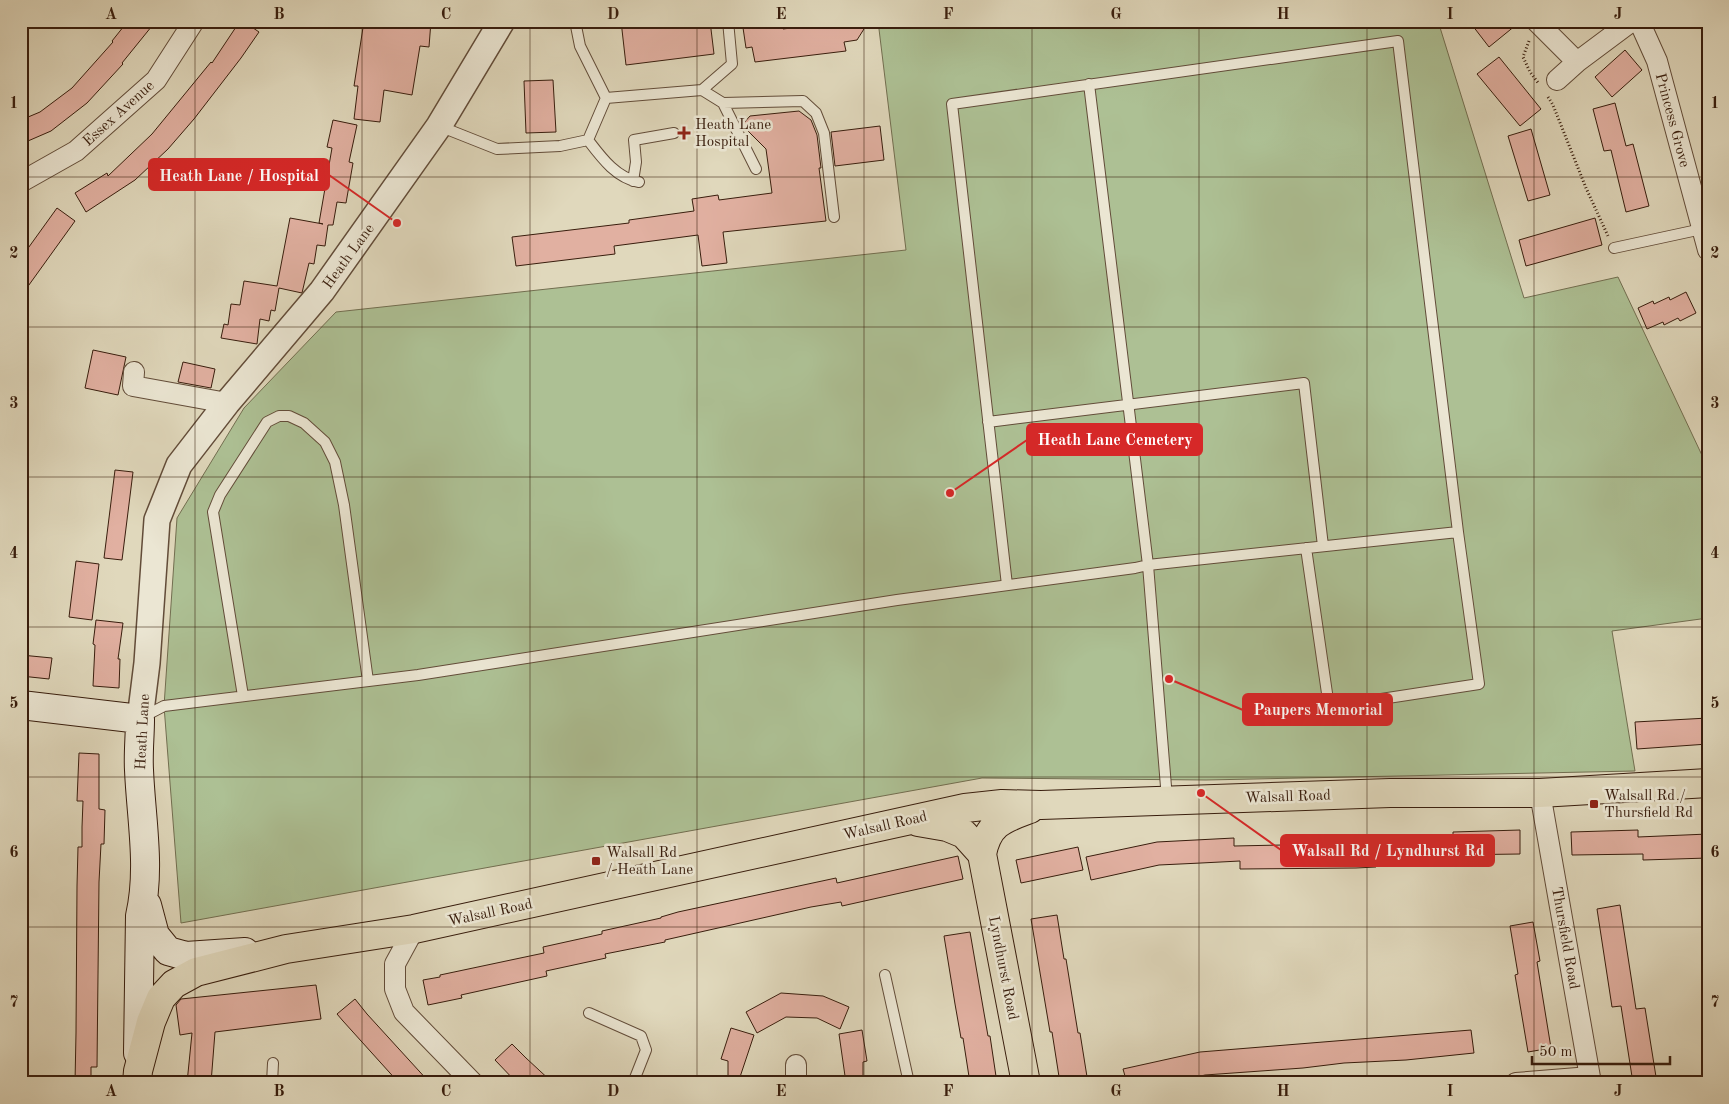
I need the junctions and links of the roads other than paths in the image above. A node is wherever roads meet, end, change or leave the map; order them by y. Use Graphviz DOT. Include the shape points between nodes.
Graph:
graph roads {
  1 [pos="194,21"];
  2 [pos="502,21"];
  3 [pos="575,21"];
  4 [pos="728,21"];
  5 [pos="1632,21"];
  6 [pos="1639,21"];
  7 [pos="1533,30"];
  8 [pos="1577,62"];
  9 [pos="1557,80"];
  10 [pos="1089,84"];
  11 [pos="702,90"];
  12 [pos="606,98"];
  13 [pos="723,103"];
  14 [pos="439,126"];
  15 [pos="674,133"];
  16 [pos="588,140"];
  17 [pos="756,169"];
  18 [pos="21,182"];
  19 [pos="834,217"];
  20 [pos="1702,229"];
  21 [pos="1614,248"];
  22 [pos="1708,250"];
  23 [pos="134,372"];
  24 [pos="228,403"];
  25 [pos="1128,405"];
  26 [pos="988,422"];
  27 [pos="1458,532"];
  28 [pos="1323,546"];
  29 [pos="1306,548"];
  30 [pos="1148,565"];
  31 [pos="1007,585"];
  32 [pos="368,681"];
  33 [pos="243,696"];
  34 [pos="21,705"];
  35 [pos="140,719"];
  36 [pos="1708,783"];
  37 [pos="1540,793"];
  38 [pos="1167,800"];
  39 [pos="1040,805"];
  40 [pos="904,821"];
  41 [pos="982,854"];
  42 [pos="145,896"];
  43 [pos="414,929"];
  44 [pos="286,949"];
  45 [pos="885,975"];
  46 [pos="590,1013"];
  47 [pos="273,1063"];
  48 [pos="138,1077"];
  49 [pos="1591,1080"];
  50 [pos="272,1083"];
  51 [pos="473,1083"];
  52 [pos="633,1083"];
  53 [pos="909,1083"];
  54 [pos="1026,1083"];
  55 [pos="1516,1083"];
  1 -- 18 [label="street, Essex Avenue" via="156,80 76,151"];
  2 -- 14 [label="street, Heath Lane"];
  3 -- 12 [label="lane" via="580,46"];
  4 -- 11 [label="lane" via="732,64"];
  5 -- 8 [label="street"];
  6 -- 20 [label="street, Princess Grove" via="1658,61"];
  7 -- 8 [label="street"];
  8 -- 9 [label="street"];
  10 -- 25 [label="lane"];
  10 -- 26 [label="lane" via="952,104"];
  10 -- 27 [label="lane" via="1398,41"];
  11 -- 12 [label="lane"];
  11 -- 13 [label="lane"];
  12 -- 16 [label="lane"];
  13 -- 17 [label="lane"];
  13 -- 19 [label="lane" via="803,101 816,113 824,133"];
  14 -- 16 [label="lane" via="498,149 560,146"];
  14 -- 24 [label="street, Heath Lane" via="322,291"];
  15 -- 16 [label="lane" via="634,140 636,182 618,174"];
  20 -- 21 [label="lane"];
  20 -- 22 [label="street, Princess Grove"];
  23 -- 24 [label="street" via="133,386"];
  24 -- 35 [label="street, Heath Lane" via="179,465 157,520"];
  25 -- 26 [label="lane"];
  25 -- 28 [label="lane" via="1304,383"];
  25 -- 30 [label="lane"];
  26 -- 31 [label="lane"];
  27 -- 28 [label="lane"];
  27 -- 29 [label="lane" via="1479,684 1329,707"];
  28 -- 29 [label="lane"];
  29 -- 30 [label="lane"];
  30 -- 31 [label="lane"];
  30 -- 38 [label="lane"];
  31 -- 32 [label="lane"];
  32 -- 33 [label="lane"];
  32 -- 33 [label="lane" via="336,462 325,442 304,423 289,416 279,416 267,422 220,495 213,512"];
  33 -- 35 [label="lane" via="164,706"];
  34 -- 35 [label="main road"];
  35 -- 42 [label="main road, Heath Lane"];
  36 -- 37 [label="main road, Walsall Road"];
  37 -- 38 [label="main road, Walsall Road" via="1390,793"];
  37 -- 49 [label="street, Thursfield Road"];
  38 -- 39 [label="main road, Walsall Road"];
  39 -- 40 [label="main road, Walsall Road" via="974,807"];
  39 -- 41 [label="main road" via="1001,820 989,832"];
  40 -- 41 [label="main road" via="947,826 964,834"];
  40 -- 43 [label="main road, Walsall Road"];
  41 -- 54 [label="main road, Lyndhurst Road"];
  42 -- 44 [label="main road" via="155,936 168,951 186,956"];
  42 -- 48 [label="main road, Heath Lane" via="140,916"];
  43 -- 44 [label="main road, Walsall Road"];
  43 -- 51 [label="street" via="395,964 395,989 404,1012"];
  44 -- 48 [label="main road, Walsall Road" via="196,972 174,984 161,998 151,1022"];
  45 -- 53 [label="lane"];
  46 -- 52 [label="lane" via="641,1036 646,1050"];
  47 -- 50 [label="lane"];
  49 -- 55 [label="street"];
}
